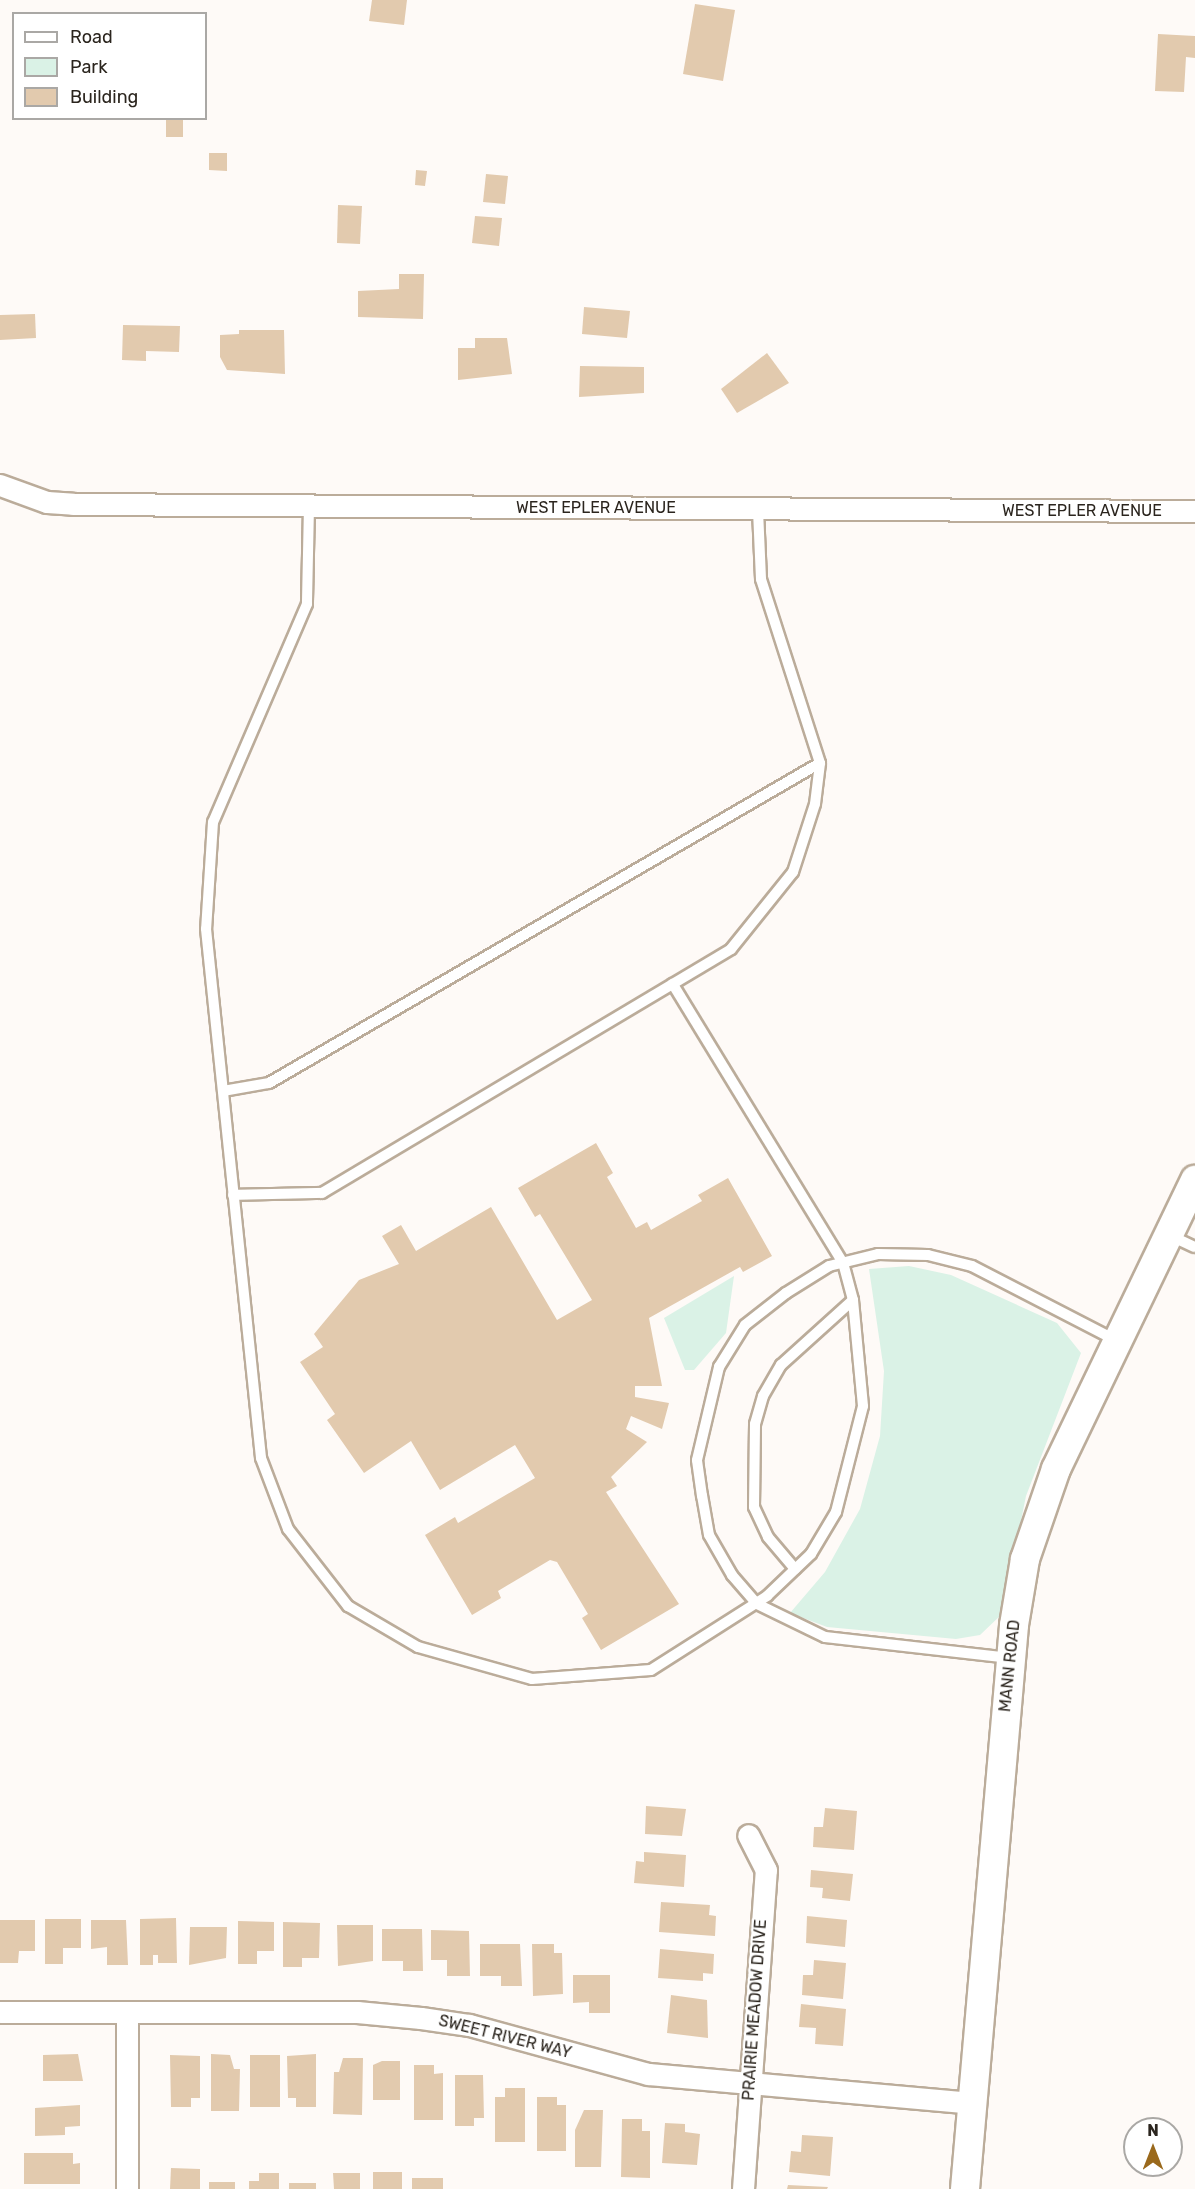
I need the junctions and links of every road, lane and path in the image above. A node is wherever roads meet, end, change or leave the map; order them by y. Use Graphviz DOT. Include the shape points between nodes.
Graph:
graph roads {
  1 [pos="0,485"];
  2 [pos="309,506"];
  3 [pos="758,509"];
  4 [pos="1195,512"];
  5 [pos="820,763"];
  6 [pos="673,984"];
  7 [pos="223,1091"];
  8 [pos="1195,1180"];
  9 [pos="234,1194"];
  10 [pos="1168,1235"];
  11 [pos="1195,1247"];
  12 [pos="843,1263"];
  13 [pos="853,1300"];
  14 [pos="1117,1341"];
  15 [pos="795,1569"];
  16 [pos="757,1604"];
  17 [pos="1011,1658"];
  18 [pos="748,1835"];
  19 [pos="0,2012"];
  20 [pos="128,2012"];
  21 [pos="750,2083"];
  22 [pos="970,2103"];
  23 [pos="127,2189"];
  24 [pos="743,2189"];
  25 [pos="965,2189"];
  1 -- 2 [label="street, WEST EPLER AVENUE" via="65,504"];
  2 -- 3 [label="street, WEST EPLER AVENUE"];
  2 -- 7 [label="lane" via="307,604 213,822 206,929"];
  3 -- 4 [label="street, WEST EPLER AVENUE"];
  3 -- 5 [label="lane" via="761,579"];
  5 -- 6 [label="lane" via="815,804 793,872 731,949"];
  5 -- 7 [label="lane" via="269,1083"];
  6 -- 9 [label="lane" via="322,1192"];
  6 -- 12 [label="lane"];
  7 -- 9 [label="lane"];
  8 -- 10 [label="main road, MANN ROAD"];
  9 -- 16 [label="lane" via="261,1458 288,1529 348,1606 418,1647 532,1679 651,1670"];
  10 -- 11 [label="lane"];
  10 -- 14 [label="main road, MANN ROAD"];
  12 -- 13 [label="lane"];
  12 -- 14 [label="lane" via="888,1254 928,1255 972,1266"];
  12 -- 16 [label="lane" via="786,1293 745,1325 719,1367 703,1421 697,1460 710,1535 732,1575"];
  13 -- 15 [label="lane" via="863,1406 854,1451 836,1512"];
  13 -- 15 [label="lane" via="781,1365 763,1396 755,1424 754,1507 768,1538"];
  14 -- 17 [label="main road, MANN ROAD" via="1044,1497 1025,1559"];
  15 -- 16 [label="lane"];
  16 -- 17 [label="lane" via="825,1637"];
  17 -- 22 [label="main road, MANN ROAD"];
  18 -- 21 [label="street, PRAIRIE MEADOW DRIVE" via="766,1870"];
  19 -- 20 [label="street, SWEET RIVER WAY"];
  20 -- 21 [label="street, SWEET RIVER WAY" via="357,2012 421,2018 469,2025 648,2074"];
  20 -- 23 [label="street"];
  21 -- 22 [label="street, SWEET RIVER WAY"];
  21 -- 24 [label="street, PRAIRIE MEADOW DRIVE"];
  22 -- 25 [label="main road, MANN ROAD"];
}
